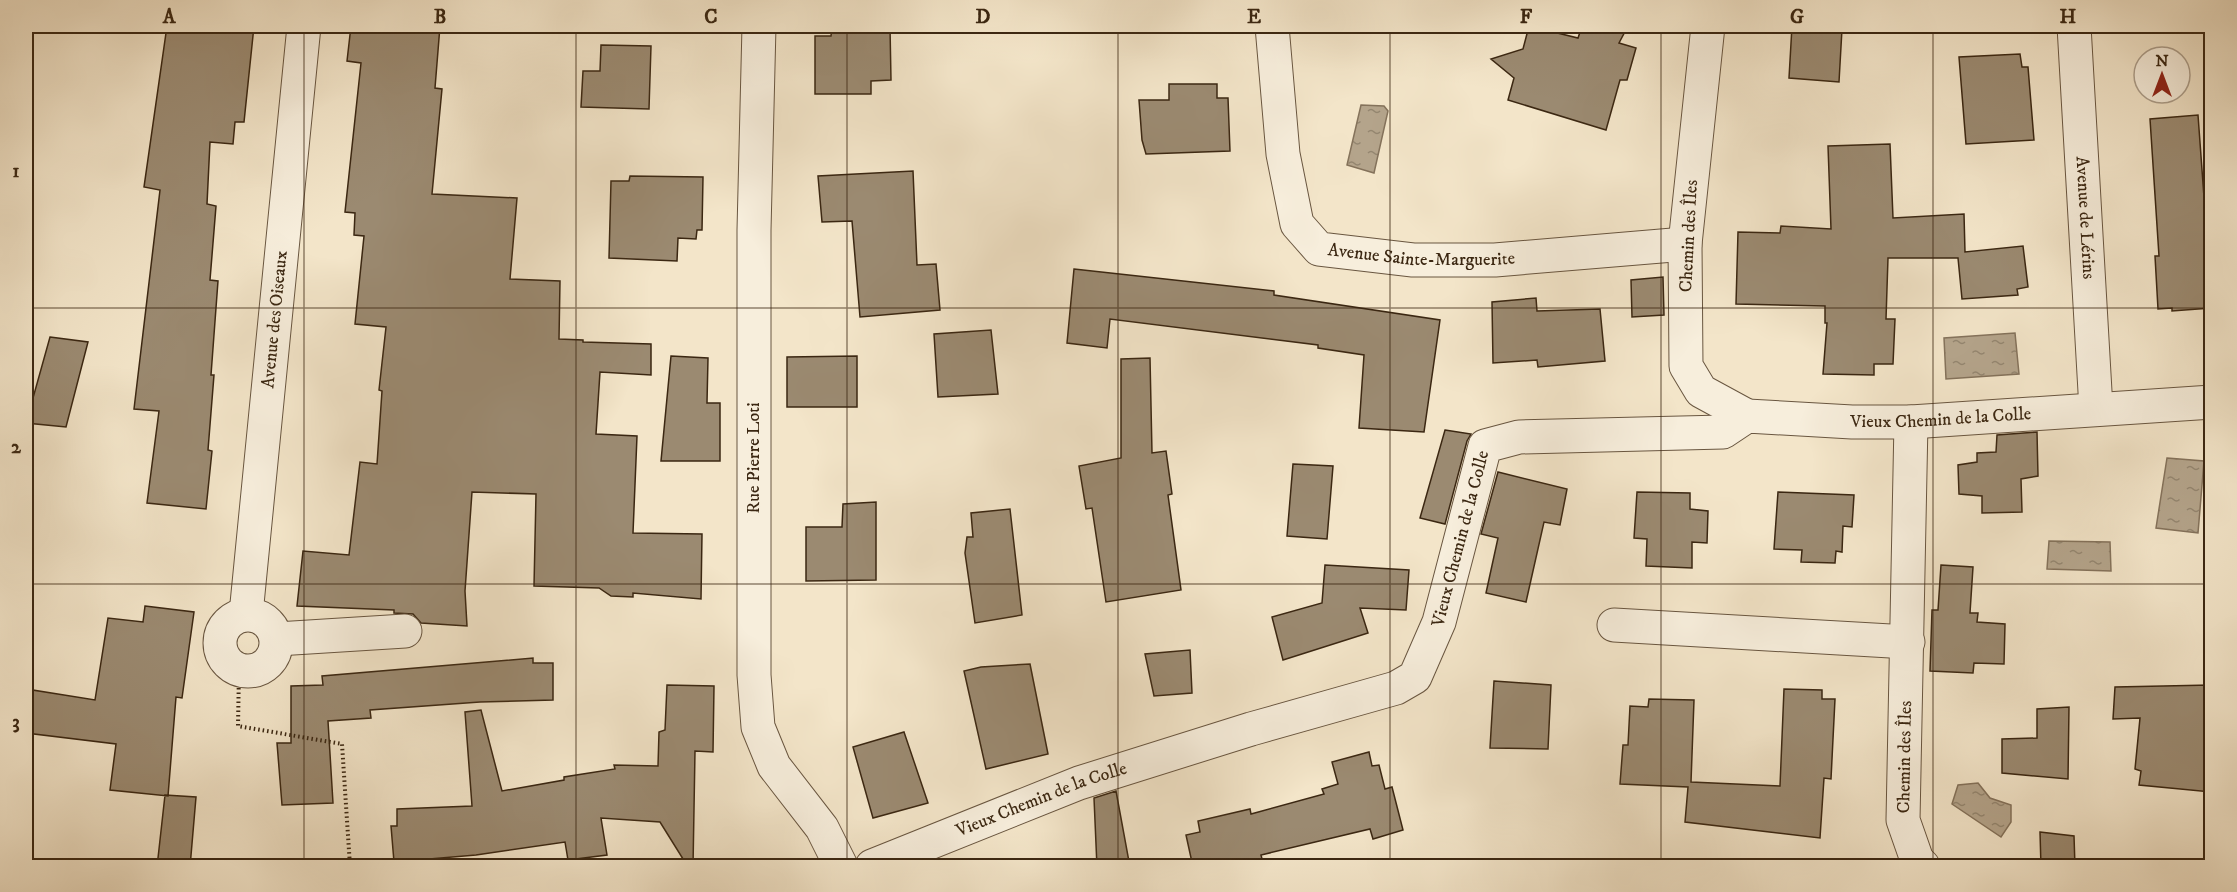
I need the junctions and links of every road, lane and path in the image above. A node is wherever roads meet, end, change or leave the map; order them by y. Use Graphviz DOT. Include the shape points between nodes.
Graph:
graph roads {
  1 [pos="304,26"];
  2 [pos="759,26"];
  3 [pos="1272,26"];
  4 [pos="1708,26"];
  5 [pos="2074,26"];
  6 [pos="1685,244"];
  7 [pos="2211,402"];
  8 [pos="2096,409"];
  9 [pos="1747,416"];
  10 [pos="1911,422"];
  11 [pos="246,614"];
  12 [pos="1614,625"];
  13 [pos="405,631"];
  14 [pos="277,639"];
  15 [pos="1908,642"];
  16 [pos="239,670"];
  17 [pos="350,867"];
  18 [pos="841,867"];
  19 [pos="873,867"];
  20 [pos="1923,867"];
  1 -- 11 [label="street, Avenue des Oiseaux"];
  2 -- 18 [label="street, Rue Pierre Loti" via="754,230 754,675 758,727 774,766 822,828"];
  3 -- 6 [label="street, Avenue Sainte-Marguerite" via="1283,154 1292,201 1297,224 1319,249 1413,260 1495,261"];
  4 -- 6 [label="street, Chemin des Îles"];
  5 -- 8 [label="street, Avenue de Lérins"];
  6 -- 9 [label="street, Chemin des Îles" via="1686,366 1701,391"];
  7 -- 8 [label="street, Vieux Chemin de la Colle"];
  8 -- 10 [label="street, Vieux Chemin de la Colle"];
  9 -- 10 [label="street, Vieux Chemin de la Colle"];
  9 -- 19 [label="street, Vieux Chemin de la Colle" via="1723,432 1519,437 1485,446 1439,622 1415,677 1396,687 1079,783"];
  10 -- 15 [label="street, Chemin des Îles"];
  11 -- 14 [label="street" via="264,619"];
  11 -- 16 [label="street" via="225,626 220,642 222,655"];
  12 -- 15 [label="street"];
  13 -- 14 [label="street"];
  14 -- 16 [label="street" via="277,648 267,665 258,670"];
  15 -- 20 [label="street, Chemin des Îles" via="1903,820"];
  16 -- 17 [label="path" via="238,726 342,744"];
}
